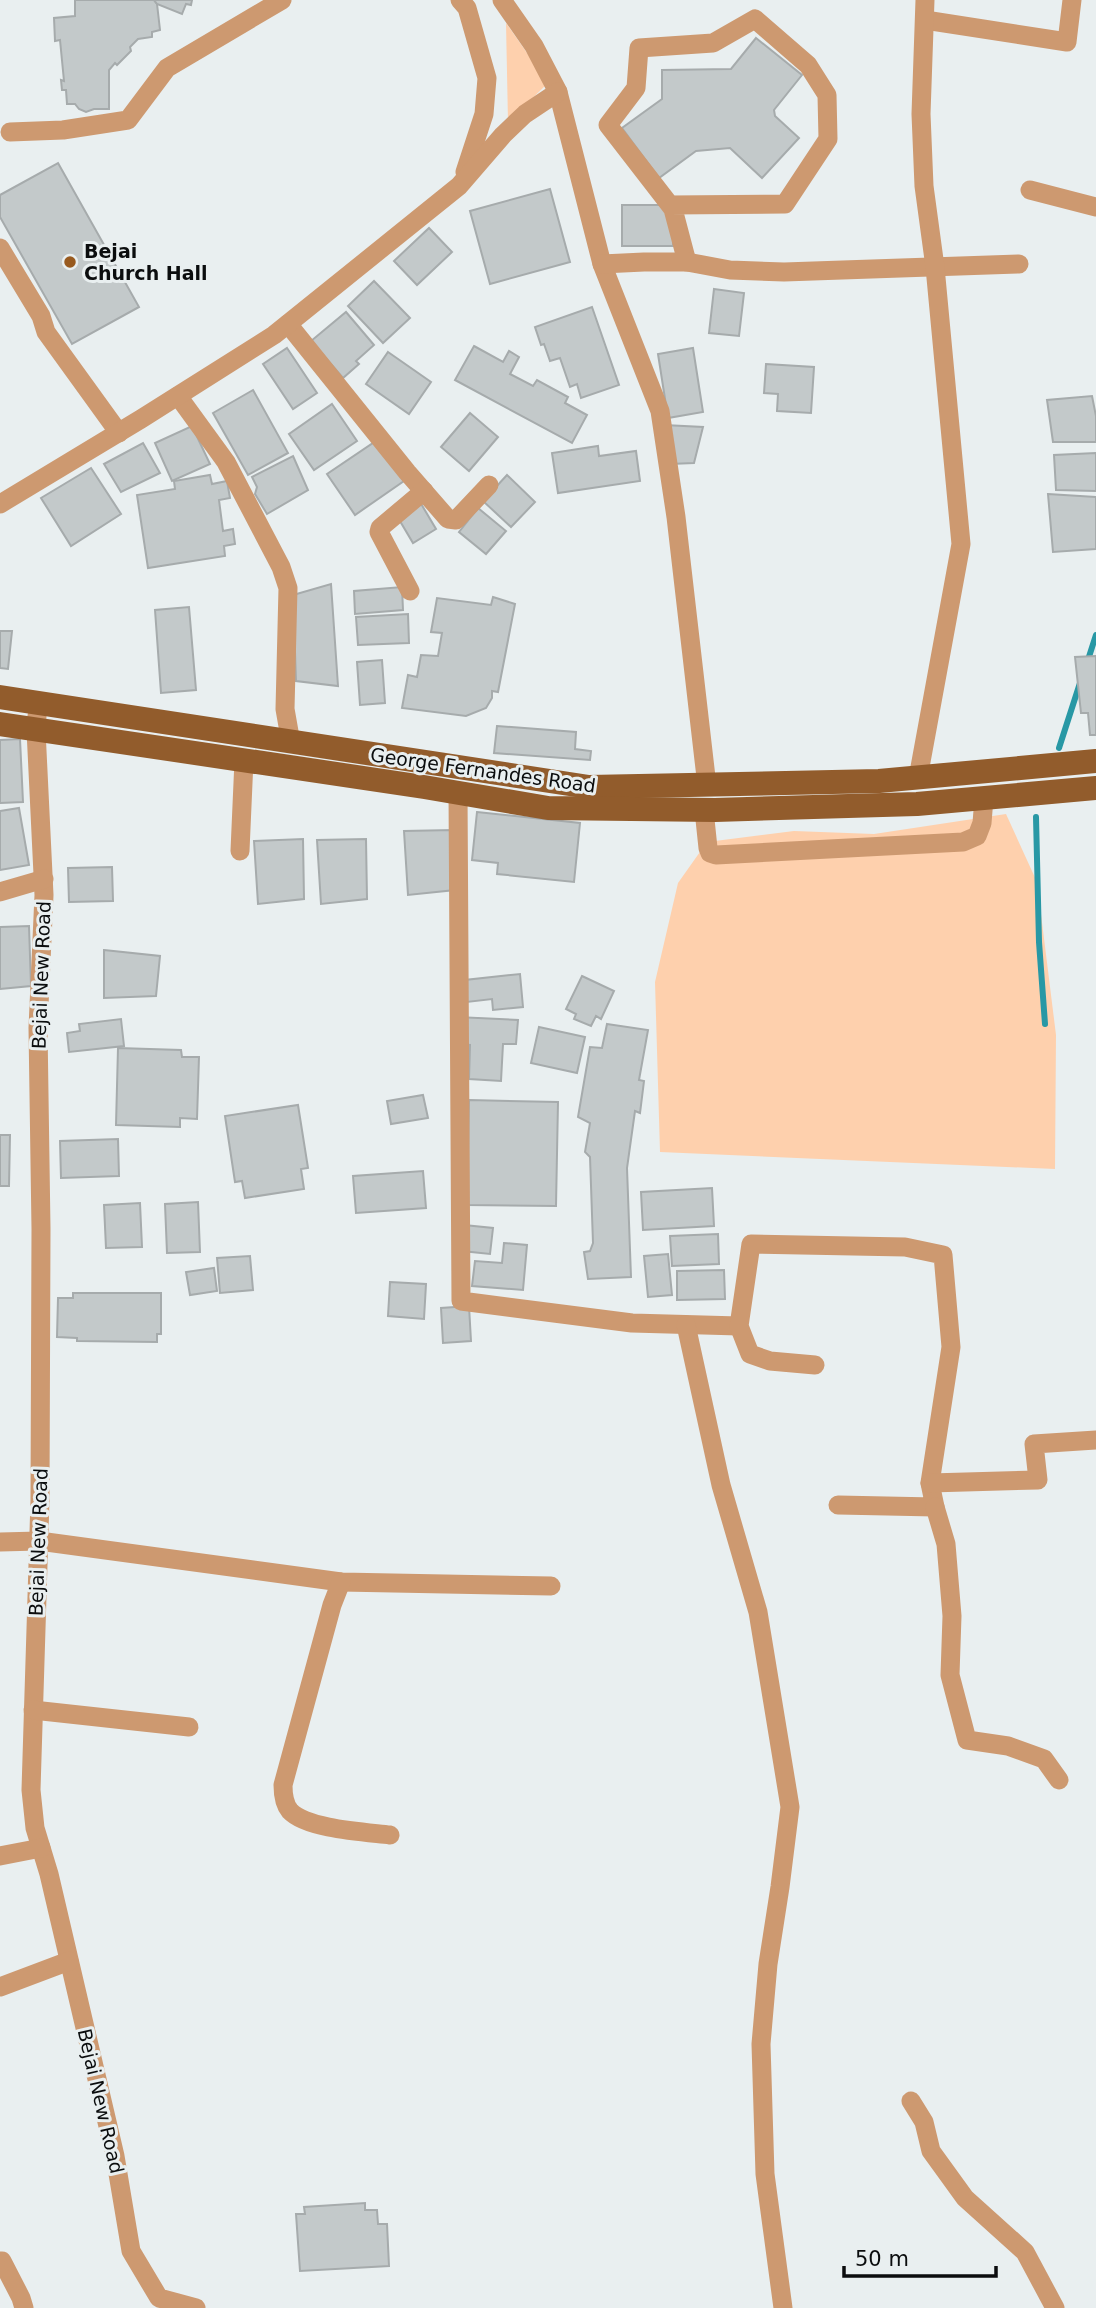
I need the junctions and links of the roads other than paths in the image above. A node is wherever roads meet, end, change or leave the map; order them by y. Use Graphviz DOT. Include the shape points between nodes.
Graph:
graph roads {
  1 [pos="282,0"];
  2 [pos="460,0"];
  3 [pos="502,0"];
  4 [pos="925,0"];
  5 [pos="1072,0"];
  6 [pos="925,20"];
  7 [pos="558,92"];
  8 [pos="10,132"];
  9 [pos="459,186"];
  10 [pos="1030,190"];
  11 [pos="670,205"];
  12 [pos="1093,206"];
  13 [pos="0,248"];
  14 [pos="687,262"];
  15 [pos="602,264"];
  16 [pos="1019,264"];
  17 [pos="935,267"];
  18 [pos="288,324"];
  19 [pos="178,396"];
  20 [pos="119,433"];
  21 [pos="489,485"];
  22 [pos="424,491"];
  23 [pos="0,504"];
  24 [pos="410,591"];
  25 [pos="0,697"];
  26 [pos="38,703"];
  27 [pos="0,724"];
  28 [pos="36,730"];
  29 [pos="292,743"];
  30 [pos="244,760"];
  31 [pos="1096,761"];
  32 [pos="918,778"];
  33 [pos="707,786"];
  34 [pos="1096,788"];
  35 [pos="458,792"];
  36 [pos="984,798"];
  37 [pos="704,810"];
  38 [pos="240,851"];
  39 [pos="44,879"];
  40 [pos="0,892"];
  41 [pos="686,1325"];
  42 [pos="739,1326"];
  43 [pos="815,1365"];
  44 [pos="1096,1440"];
  45 [pos="930,1483"];
  46 [pos="838,1505"];
  47 [pos="935,1507"];
  48 [pos="39,1541"];
  49 [pos="0,1542"];
  50 [pos="341,1582"];
  51 [pos="551,1586"];
  52 [pos="33,1710"];
  53 [pos="189,1727"];
  54 [pos="1059,1780"];
  55 [pos="390,1835"];
  56 [pos="41,1848"];
  57 [pos="0,1856"];
  58 [pos="69,1961"];
  59 [pos="0,1987"];
  60 [pos="911,2101"];
  61 [pos="0,2261"];
  62 [pos="160,2303"];
  63 [pos="24,2308"];
  64 [pos="196,2308"];
  65 [pos="783,2308"];
  66 [pos="1055,2308"];
  1 -- 8 [label="street" via="167,68 128,120"];
  2 -- 9 [label="street" via="467,8 487,78 484,114"];
  3 -- 7 [label="street"];
  4 -- 6 [label="street"];
  5 -- 6 [label="street" via="1067,41"];
  6 -- 17 [label="street" via="922,138"];
  7 -- 9 [label="street" via="525,114"];
  7 -- 15 [label="street"];
  9 -- 18 [label="street"];
  10 -- 12 [label="street"];
  11 -- 11 [label="street" via="608,125 636,88 639,48 713,43 755,19 808,65 827,95 828,139 785,204"];
  11 -- 14 [label="street"];
  13 -- 20 [label="street" via="46,332"];
  14 -- 15 [label="street"];
  14 -- 17 [label="street" via="730,270 784,272"];
  15 -- 33 [label="street" via="660,411"];
  16 -- 17 [label="street"];
  17 -- 32 [label="street" via="961,544"];
  18 -- 19 [label="street"];
  18 -- 22 [label="street"];
  19 -- 20 [label="street"];
  19 -- 29 [label="street" via="226,462 288,588 285,709"];
  20 -- 23 [label="street"];
  21 -- 22 [label="street" via="453,521"];
  22 -- 24 [label="street" via="379,531"];
  25 -- 26 [label="main road, George Fernandes Road"];
  26 -- 28 [label="street, Bejai New Road"];
  26 -- 29 [label="main road, George Fernandes Road"];
  27 -- 28 [label="main road, George Fernandes Road"];
  28 -- 30 [label="main road, George Fernandes Road"];
  28 -- 39 [label="street, Bejai New Road"];
  29 -- 33 [label="main road, George Fernandes Road" via="589,787"];
  30 -- 35 [label="main road, George Fernandes Road"];
  30 -- 38 [label="street"];
  31 -- 32 [label="main road, George Fernandes Road"];
  32 -- 33 [label="main road, George Fernandes Road"];
  34 -- 36 [label="main road, George Fernandes Road"];
  35 -- 37 [label="main road, George Fernandes Road" via="548,808"];
  35 -- 41 [label="street" via="461,1301 632,1323"];
  36 -- 37 [label="main road, George Fernandes Road"];
  36 -- 37 [label="street" via="977,836 963,842 716,855 708,848"];
  39 -- 40 [label="street"];
  39 -- 48 [label="street, Bejai New Road" via="38,1028"];
  41 -- 42 [label="street"];
  41 -- 65 [label="street" via="721,1485 758,1612 790,1807 761,2044 765,2174"];
  42 -- 43 [label="street" via="750,1354 770,1362"];
  42 -- 45 [label="street" via="751,1244 905,1247 943,1255 951,1347"];
  44 -- 45 [label="street" via="1034,1444 1038,1480"];
  45 -- 47 [label="street"];
  46 -- 47 [label="street"];
  47 -- 54 [label="street" via="946,1544 952,1616 950,1675 967,1740 1008,1746 1044,1759"];
  48 -- 49 [label="street"];
  48 -- 50 [label="street"];
  48 -- 52 [label="street, Bejai New Road"];
  50 -- 51 [label="street"];
  50 -- 55 [label="street" via="283,1785 284,1798 290,1811 312,1823"];
  52 -- 53 [label="street"];
  52 -- 56 [label="street, Bejai New Road" via="31,1790"];
  56 -- 57 [label="street"];
  56 -- 58 [label="street, Bejai New Road"];
  58 -- 59 [label="street"];
  58 -- 62 [label="street, Bejai New Road" via="115,2156 131,2251"];
  60 -- 66 [label="street" via="924,2122 931,2151 965,2198 1025,2252"];
  61 -- 63 [label="street"];
  62 -- 64 [label="street, Bejai New Road"];
}
